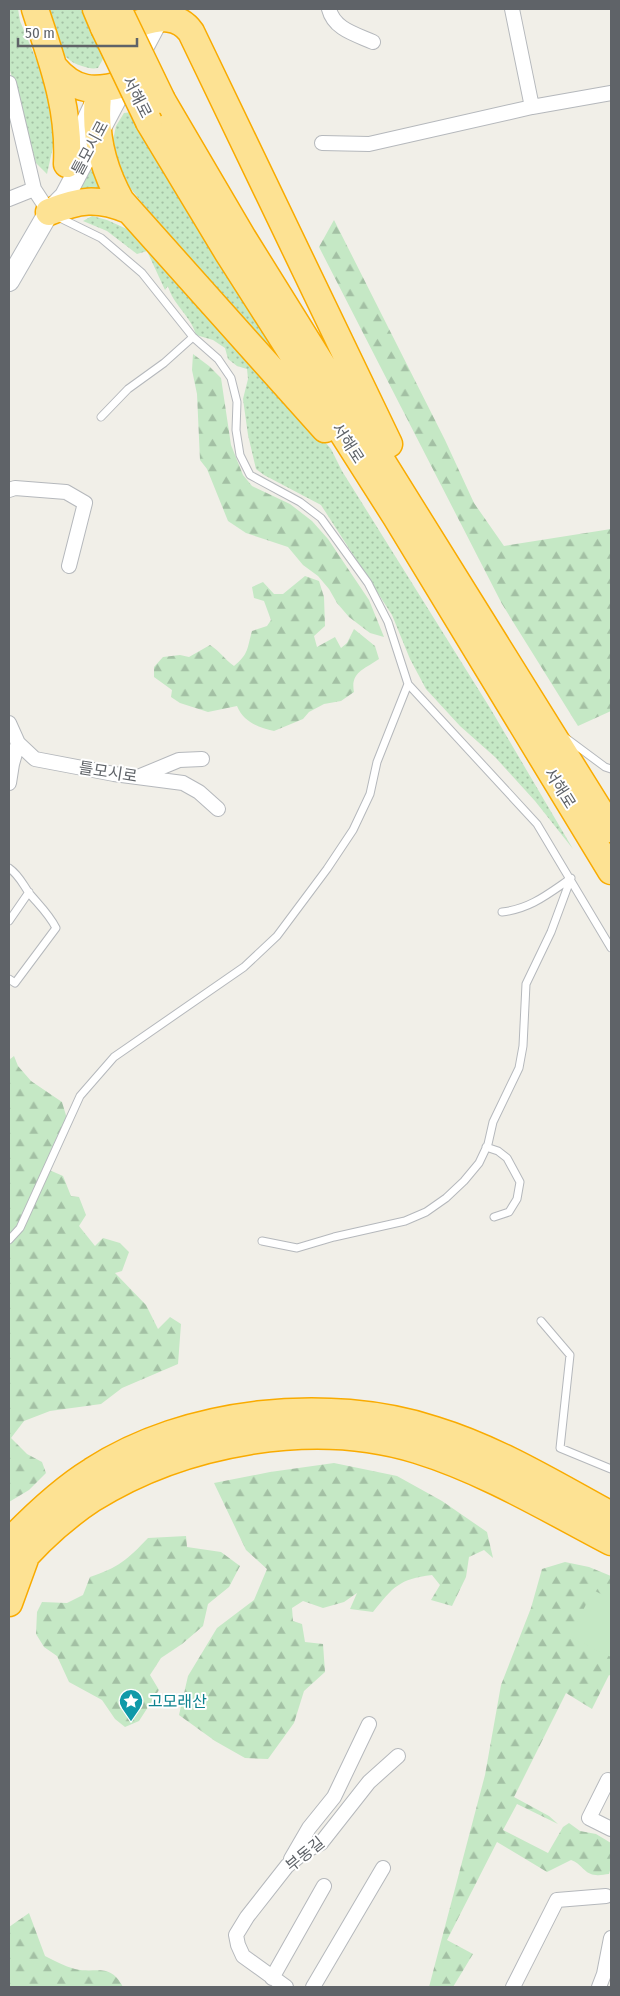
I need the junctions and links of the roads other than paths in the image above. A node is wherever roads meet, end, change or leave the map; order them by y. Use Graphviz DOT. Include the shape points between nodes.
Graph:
graph roads {
  1 [pos="35,9"];
  2 [pos="328,9"];
  3 [pos="512,9"];
  4 [pos="142,14"];
  5 [pos="372,42"];
  6 [pos="54,67"];
  7 [pos="9,82"];
  8 [pos="109,90"];
  9 [pos="611,93"];
  10 [pos="532,107"];
  11 [pos="98,134"];
  12 [pos="322,143"];
  13 [pos="67,164"];
  14 [pos="34,189"];
  15 [pos="9,199"];
  16 [pos="128,210"];
  17 [pos="49,212"];
  18 [pos="9,281"];
  19 [pos="193,337"];
  20 [pos="101,417"];
  21 [pos="376,486"];
  22 [pos="9,490"];
  23 [pos="446,562"];
  24 [pos="69,566"];
  25 [pos="408,684"];
  26 [pos="9,723"];
  27 [pos="545,723"];
  28 [pos="18,743"];
  29 [pos="202,759"];
  30 [pos="611,769"];
  31 [pos="138,777"];
  32 [pos="9,783"];
  33 [pos="218,809"];
  34 [pos="611,829"];
  35 [pos="608,867"];
  36 [pos="9,868"];
  37 [pos="571,878"];
  38 [pos="29,892"];
  39 [pos="502,912"];
  40 [pos="9,921"];
  41 [pos="611,948"];
  42 [pos="9,979"];
  43 [pos="486,1147"];
  44 [pos="494,1217"];
  45 [pos="9,1240"];
  46 [pos="262,1240"];
  47 [pos="541,1321"];
  48 [pos="611,1469"];
  49 [pos="611,1516"];
  50 [pos="611,1542"];
  51 [pos="18,1547"];
  52 [pos="9,1575"];
  53 [pos="9,1603"];
  54 [pos="368,1724"];
  55 [pos="398,1756"];
  56 [pos="608,1780"];
  57 [pos="611,1829"];
  58 [pos="287,1866"];
  59 [pos="383,1868"];
  60 [pos="324,1886"];
  61 [pos="610,1894"];
  62 [pos="611,1938"];
  63 [pos="272,1978"];
  64 [pos="286,1987"];
  65 [pos="313,1987"];
  66 [pos="513,1987"];
  67 [pos="599,1987"];
  1 -- 6 [label="highway"];
  2 -- 5 [label="street" via="339,27"];
  3 -- 10 [label="street"];
  4 -- 8 [label="main road"];
  4 -- 21 [label="highway, 서해로, bridge" via="149,122"];
  4 -- 23 [label="highway, 서해로, bridge" via="162,100 243,238"];
  4 -- 23 [label="highway" via="170,17 187,27 195,39"];
  6 -- 8 [label="highway" via="70,83"];
  6 -- 13 [label="highway" via="66,120"];
  7 -- 14 [label="street"];
  8 -- 11 [label="highway"];
  8 -- 13 [label="main road"];
  9 -- 10 [label="street"];
  10 -- 12 [label="street" via="369,144"];
  11 -- 16 [label="highway" via="110,179"];
  11 -- 17 [label="main road, 틀모시로" via="65,196"];
  13 -- 17 [label="main road" via="54,191"];
  14 -- 15 [label="street"];
  14 -- 17 [label="street"];
  16 -- 17 [label="highway" via="90,200"];
  16 -- 21 [label="highway"];
  17 -- 18 [label="main road, 틀모시로"];
  17 -- 19 [label="lane" via="101,238 142,272"];
  19 -- 20 [label="lane" via="128,389"];
  19 -- 25 [label="lane" via="218,359 231,378 237,402 236,430 240,454 250,475 300,502 321,518 342,545 368,583 388,622"];
  21 -- 35 [label="highway, 서해로"];
  22 -- 24 [label="street" via="66,492 85,503"];
  23 -- 27 [label="highway, 서해로"];
  25 -- 37 [label="lane" via="537,824"];
  25 -- 45 [label="lane" via="377,762 370,794 354,830 327,869 277,936 244,967 114,1057 80,1096 20,1228"];
  26 -- 28 [label="street, 틀모시로"];
  27 -- 30 [label="lane"];
  27 -- 34 [label="highway, 서해로"];
  28 -- 31 [label="street, 틀모시로" via="35,759"];
  28 -- 32 [label="street"];
  29 -- 31 [label="street" via="178,760"];
  31 -- 33 [label="street, 틀모시로" via="183,783"];
  36 -- 38 [label="lane"];
  37 -- 39 [label="lane" via="533,904"];
  37 -- 41 [label="lane"];
  37 -- 43 [label="lane" via="551,932 526,984 519,1068"];
  38 -- 40 [label="lane"];
  38 -- 42 [label="lane" via="56,928 15,983"];
  43 -- 44 [label="lane" via="507,1158 520,1182 517,1199 509,1212"];
  43 -- 46 [label="lane" via="479,1162 446,1198 405,1222 297,1248"];
  47 -- 48 [label="lane" via="570,1355 560,1448"];
  49 -- 51 [label="highway" via="532,1472 433,1429 371,1416 283,1412 189,1429 113,1458 38,1513"];
  50 -- 51 [label="highway" via="488,1478 436,1456 387,1442 306,1436 215,1448 136,1476"];
  51 -- 52 [label="highway"];
  51 -- 53 [label="highway"];
  54 -- 58 [label="street" via="334,1797 309,1828"];
  55 -- 58 [label="street, 부동길" via="369,1782 321,1843"];
  56 -- 57 [label="street" via="589,1818"];
  58 -- 63 [label="street, 부동길" via="236,1935 242,1956"];
  59 -- 65 [label="street"];
  60 -- 63 [label="street"];
  61 -- 66 [label="street" via="557,1900"];
  62 -- 67 [label="street"];
  63 -- 64 [label="street, 부동길"];
}
